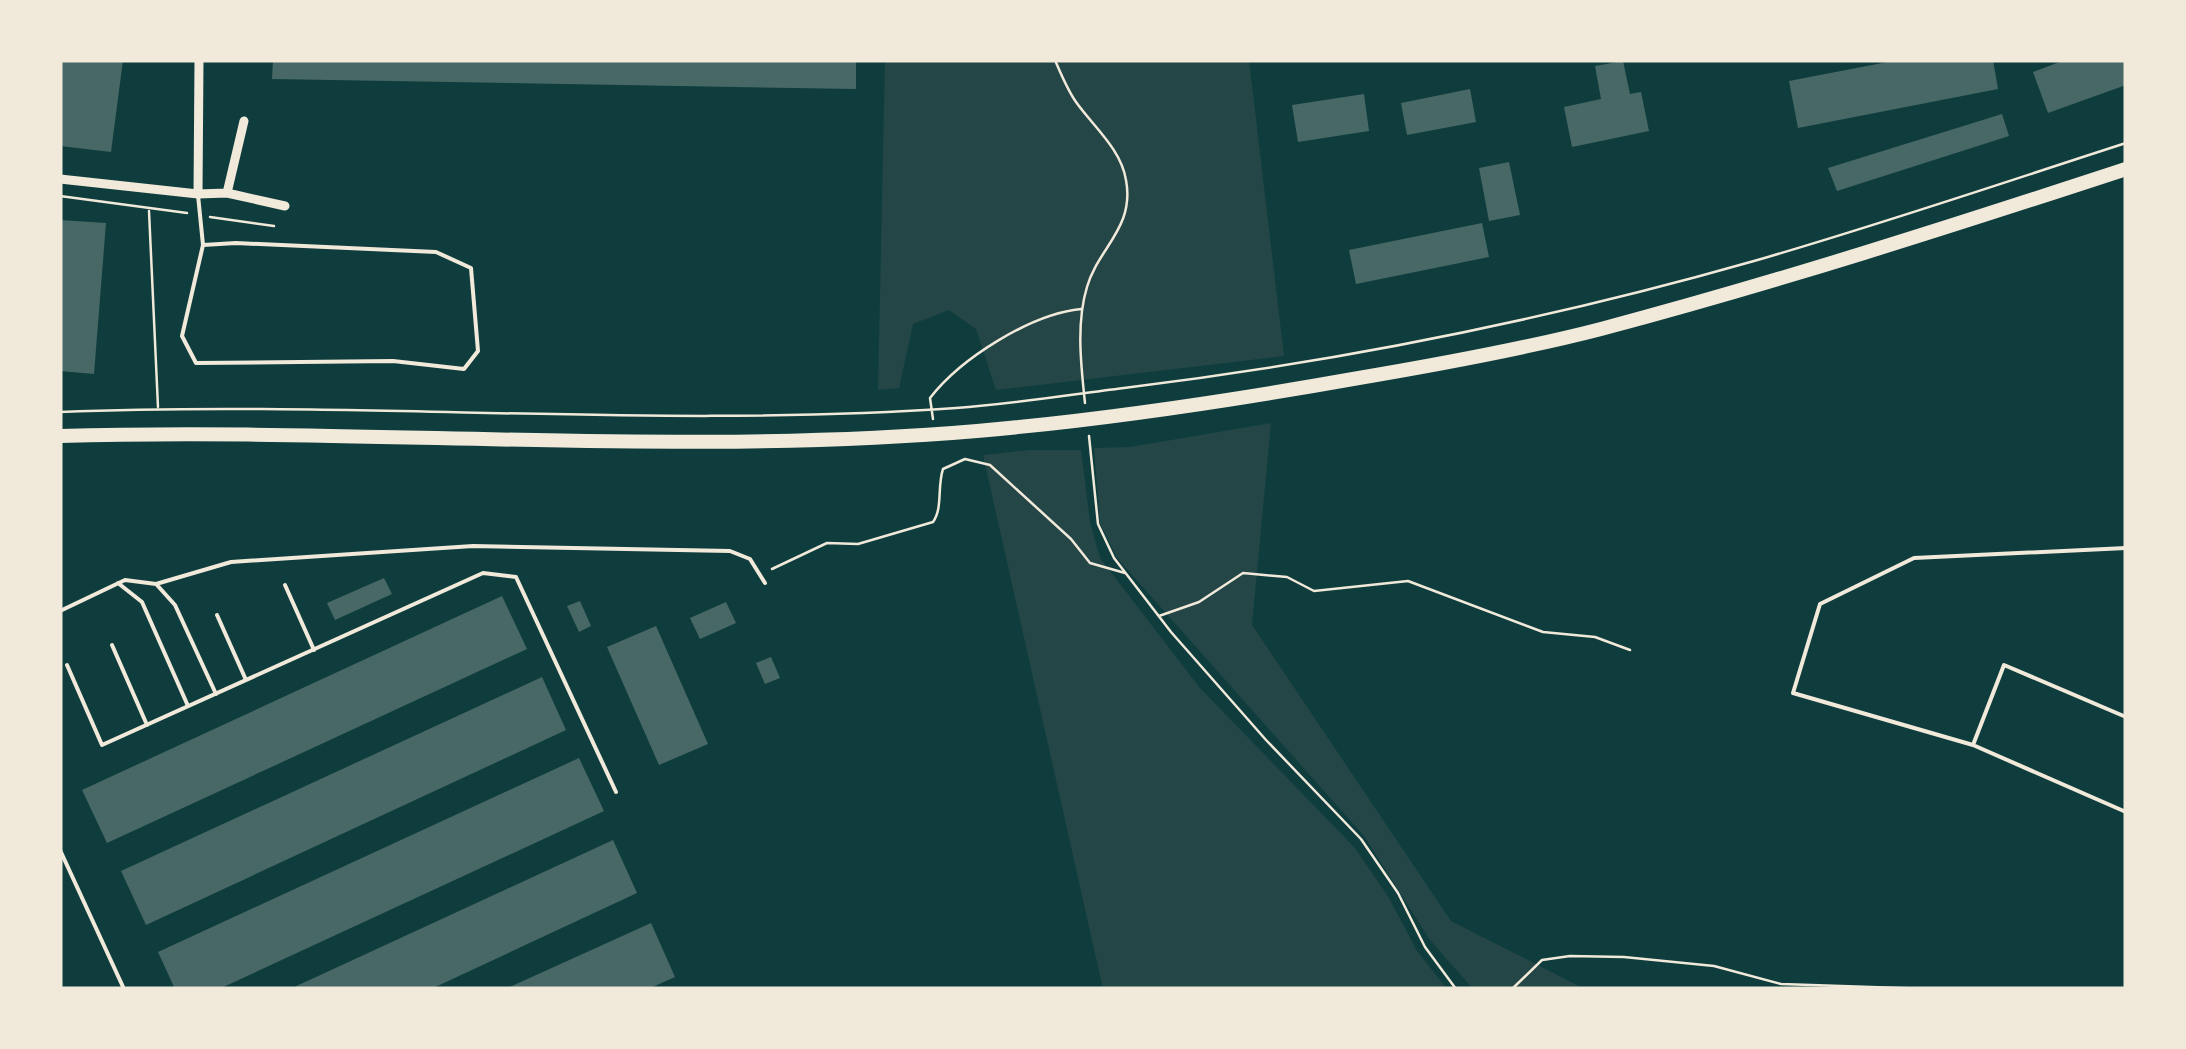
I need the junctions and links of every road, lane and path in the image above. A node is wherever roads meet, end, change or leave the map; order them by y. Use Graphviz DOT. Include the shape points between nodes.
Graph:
graph roads {
  1 [pos="198,60"];
  2 [pos="1054,60"];
  3 [pos="244,121"];
  4 [pos="2126,143"];
  5 [pos="2126,169"];
  6 [pos="60,179"];
  7 [pos="227,192"];
  8 [pos="198,194"];
  9 [pos="60,196"];
  10 [pos="285,206"];
  11 [pos="149,208"];
  12 [pos="198,215"];
  13 [pos="274,226"];
  14 [pos="203,245"];
  15 [pos="1082,309"];
  16 [pos="1081,365"];
  17 [pos="158,409"];
  18 [pos="932,409"];
  19 [pos="60,412"];
  20 [pos="934,434"];
  21 [pos="60,436"];
  22 [pos="1094,480"];
  23 [pos="2126,548"];
  24 [pos="1126,573"];
  25 [pos="762,574"];
  26 [pos="118,583"];
  27 [pos="765,583"];
  28 [pos="156,584"];
  29 [pos="285,584"];
  30 [pos="60,611"];
  31 [pos="218,614"];
  32 [pos="1158,616"];
  33 [pos="112,646"];
  34 [pos="314,650"];
  35 [pos="1630,650"];
  36 [pos="67,665"];
  37 [pos="246,680"];
  38 [pos="216,694"];
  39 [pos="188,706"];
  40 [pos="2126,717"];
  41 [pos="147,725"];
  42 [pos="1973,744"];
  43 [pos="616,792"];
  44 [pos="2126,812"];
  45 [pos="60,850"];
  46 [pos="124,989"];
  47 [pos="1456,989"];
  48 [pos="1512,989"];
  49 [pos="1931,989"];
  1 -- 8 [label="street"];
  2 -- 15 [label="path" via="1126,180 1124,224 1087,283"];
  3 -- 7 [label="street"];
  4 -- 18 [label="path" via="1755,261 1512,323 1247,373"];
  5 -- 20 [label="main road" via="1598,330 1287,391"];
  6 -- 8 [label="street"];
  7 -- 8 [label="street"];
  7 -- 10 [label="street"];
  8 -- 12 [label="lane"];
  9 -- 11 [label="path"];
  11 -- 12 [label="path"];
  11 -- 17 [label="path"];
  12 -- 13 [label="path"];
  12 -- 14 [label="lane"];
  14 -- 14 [label="lane" via="182,336 196,362 393,361 464,369 478,350 471,268 436,252"];
  15 -- 16 [label="path"];
  15 -- 18 [label="path" via="1055,312 946,376 930,398"];
  17 -- 18 [label="path" via="714,416"];
  17 -- 19 [label="path"];
  18 -- 20 [label="path"];
  20 -- 21 [label="main road" via="624,440"];
  22 -- 24 [label="path" via="1098,524"];
  23 -- 42 [label="lane" via="1914,558 1820,604 1792,693"];
  24 -- 25 [label="path" via="1090,563 990,465 965,459 943,470 933,522 858,544 827,544"];
  24 -- 32 [label="path"];
  25 -- 27 [label="lane"];
  25 -- 28 [label="lane" via="730,551 473,546 230,562"];
  26 -- 28 [label="lane"];
  26 -- 30 [label="lane"];
  26 -- 39 [label="lane" via="142,602"];
  28 -- 38 [label="lane" via="183,619"];
  29 -- 34 [label="lane"];
  31 -- 37 [label="lane"];
  32 -- 35 [label="path" via="1199,602 1243,572 1287,577 1314,591 1408,581 1543,632 1595,637"];
  32 -- 47 [label="path" via="1362,839"];
  33 -- 41 [label="lane"];
  34 -- 37 [label="lane"];
  34 -- 43 [label="lane" via="483,573 516,578"];
  36 -- 41 [label="lane" via="102,746"];
  37 -- 38 [label="lane"];
  38 -- 39 [label="lane"];
  39 -- 41 [label="lane"];
  40 -- 42 [label="lane" via="2004,664"];
  42 -- 44 [label="lane"];
  45 -- 46 [label="lane"];
  48 -- 49 [label="path" via="1542,960 1570,956 1714,966 1780,984"];
}
